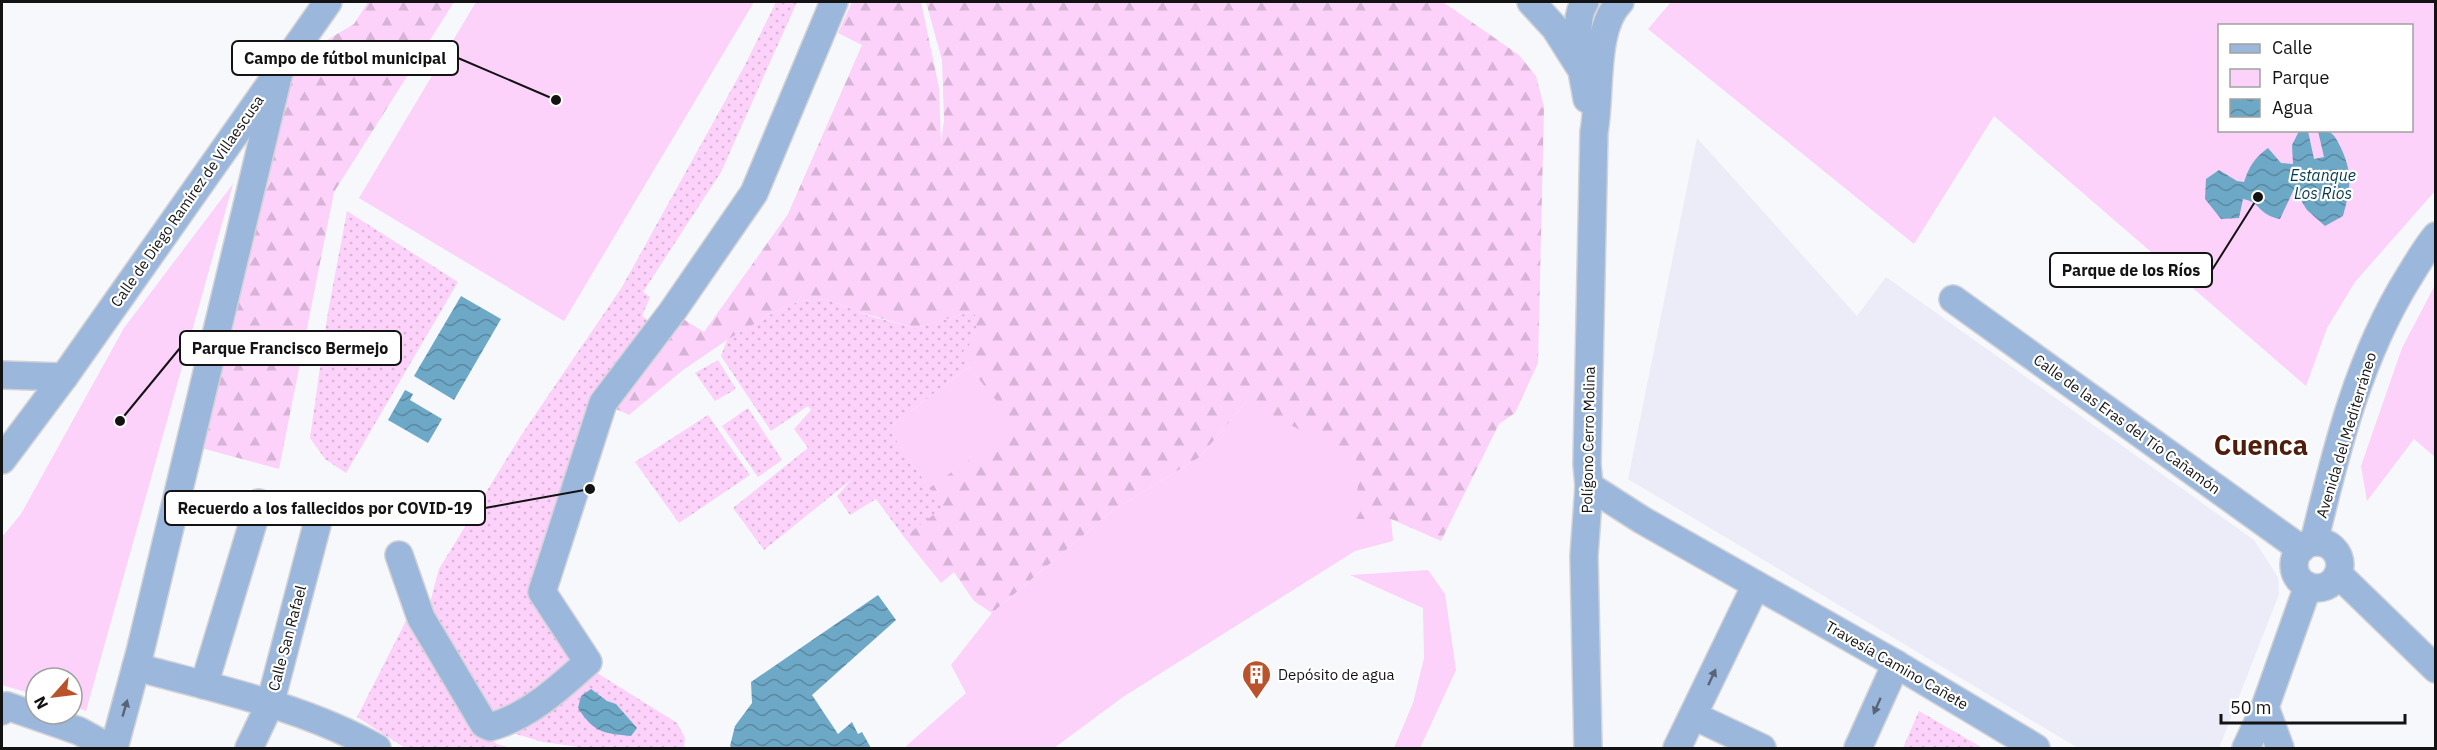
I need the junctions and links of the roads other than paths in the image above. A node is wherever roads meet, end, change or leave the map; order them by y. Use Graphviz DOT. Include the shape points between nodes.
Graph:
graph roads {
  1 [pos="328,2"];
  2 [pos="834,2"];
  3 [pos="1536,7"];
  4 [pos="1594,12"];
  5 [pos="280,68"];
  6 [pos="1584,81"];
  7 [pos="1594,132"];
  8 [pos="2436,236"];
  9 [pos="1953,299"];
  10 [pos="2,375"];
  11 [pos="63,376"];
  12 [pos="2,459"];
  13 [pos="1589,486"];
  14 [pos="260,502"];
  15 [pos="317,525"];
  16 [pos="2307,545"];
  17 [pos="399,555"];
  18 [pos="2338,574"];
  19 [pos="1756,585"];
  20 [pos="2308,586"];
  21 [pos="1896,664"];
  22 [pos="136,667"];
  23 [pos="2436,669"];
  24 [pos="204,685"];
  25 [pos="270,704"];
  26 [pos="2265,707"];
  27 [pos="2,711"];
  28 [pos="1694,716"];
  29 [pos="112,748"];
  30 [pos="249,748"];
  31 [pos="377,748"];
  32 [pos="1588,748"];
  33 [pos="1677,748"];
  34 [pos="1762,748"];
  35 [pos="1858,748"];
  36 [pos="2036,748"];
  37 [pos="2246,748"];
  38 [pos="2280,748"];
  1 -- 5 [label="street"];
  2 -- 17 [label="street" via="754,193 603,403 542,592 588,662 551,695 502,724 484,724 421,618"];
  3 -- 4 [label="street" via="1555,19"];
  3 -- 6 [label="street" via="1567,43"];
  4 -- 6 [label="street" via="1579,42"];
  4 -- 7 [label="street" via="1598,110"];
  5 -- 11 [label="street, Calle de Diego Ramírez de Villaescusa"];
  5 -- 22 [label="street, Calle de Diego Ramírez de Villaescusa"];
  6 -- 7 [label="street"];
  7 -- 13 [label="street, Polígono Cerro Molina"];
  8 -- 16 [label="street, Avenida del Mediterráneo" via="2391,304 2363,368"];
  9 -- 16 [label="street, Calle de las Eras del Tío Cañamón"];
  10 -- 11 [label="street"];
  11 -- 12 [label="street, Calle de Diego Ramírez de Villaescusa"];
  13 -- 19 [label="street, Travesía Camino Cañete"];
  13 -- 32 [label="street, Polígono Cerro Molina" via="1584,556"];
  14 -- 24 [label="street"];
  15 -- 25 [label="street, Calle San Rafael"];
  16 -- 18 [label="street" via="2326,544 2336,551 2340,562"];
  16 -- 20 [label="street" via="2294,565 2296,574"];
  18 -- 20 [label="street" via="2322,588"];
  18 -- 23 [label="street"];
  19 -- 21 [label="street, Travesía Camino Cañete"];
  28 -- 19 [label="street, one-way"];
  20 -- 26 [label="street"];
  21 -- 35 [label="street, one-way"];
  21 -- 36 [label="street, Travesía Camino Cañete"];
  22 -- 24 [label="street"];
  29 -- 22 [label="street, Calle de Diego Ramírez de Villaescusa, one-way"];
  24 -- 25 [label="street"];
  25 -- 30 [label="street, Calle San Rafael"];
  25 -- 31 [label="street"];
  26 -- 37 [label="street"];
  26 -- 38 [label="street"];
  27 -- 29 [label="street" via="7,706 69,727"];
  28 -- 33 [label="street"];
  28 -- 34 [label="street"];
}
